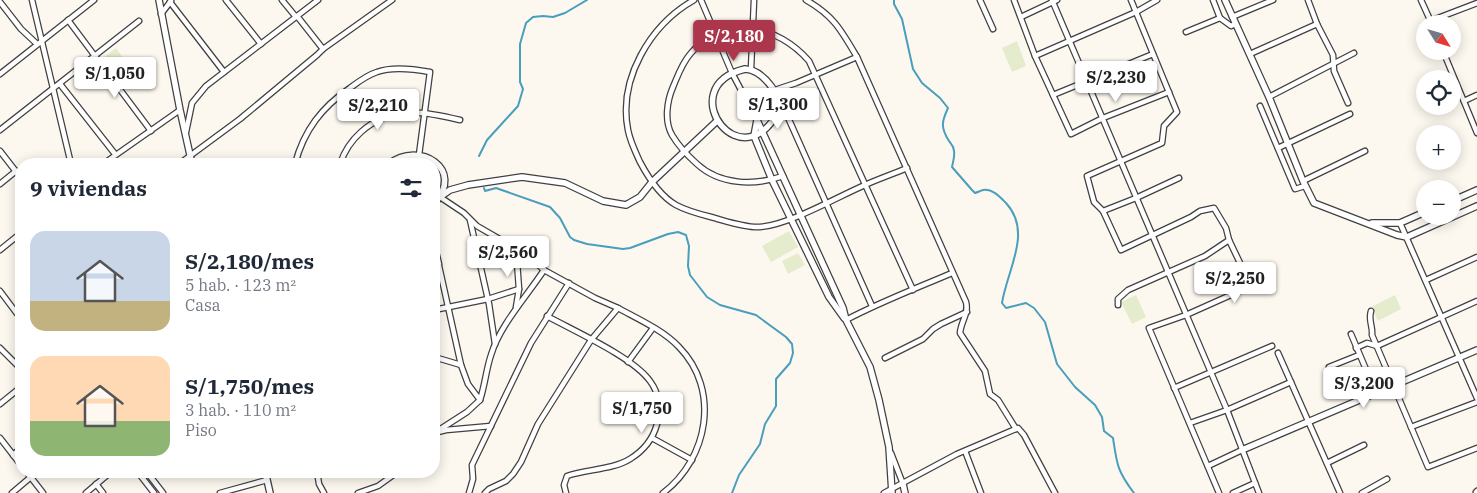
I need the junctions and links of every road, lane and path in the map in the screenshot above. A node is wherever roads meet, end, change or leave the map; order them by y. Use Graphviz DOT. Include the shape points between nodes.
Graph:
graph roads {
  1 [pos="32,0"];
  2 [pos="94,0"];
  3 [pos="159,0"];
  4 [pos="226,0"];
  5 [pos="282,0"];
  6 [pos="318,0"];
  7 [pos="392,0"];
  8 [pos="694,0"];
  9 [pos="701,0"];
  10 [pos="754,0"];
  11 [pos="806,0"];
  12 [pos="980,0"];
  13 [pos="1014,0"];
  14 [pos="1131,0"];
  15 [pos="1157,0"];
  16 [pos="1213,0"];
  17 [pos="1225,0"];
  18 [pos="1273,0"];
  19 [pos="1308,0"];
  20 [pos="1421,0"];
  21 [pos="171,1"];
  22 [pos="1054,1"];
  23 [pos="0,2"];
  24 [pos="1477,3"];
  25 [pos="6,10"];
  26 [pos="1136,12"];
  27 [pos="161,14"];
  28 [pos="0,15"];
  29 [pos="1428,15"];
  30 [pos="1448,15"];
  31 [pos="296,17"];
  32 [pos="1021,17"];
  33 [pos="1232,17"];
  34 [pos="1220,18"];
  35 [pos="68,20"];
  36 [pos="139,21"];
  37 [pos="1235,24"];
  38 [pos="1317,24"];
  39 [pos="753,28"];
  40 [pos="993,29"];
  41 [pos="1186,32"];
  42 [pos="715,34"];
  43 [pos="42,40"];
  44 [pos="1070,41"];
  45 [pos="37,44"];
  46 [pos="261,44"];
  47 [pos="323,49"];
  48 [pos="1354,53"];
  49 [pos="1153,54"];
  50 [pos="1250,54"];
  51 [pos="95,56"];
  52 [pos="1035,56"];
  53 [pos="857,57"];
  54 [pos="1447,60"];
  55 [pos="1333,63"];
  56 [pos="751,69"];
  57 [pos="224,72"];
  58 [pos="732,73"];
  59 [pos="0,74"];
  60 [pos="817,75"];
  61 [pos="1087,80"];
  62 [pos="60,84"];
  63 [pos="53,89"];
  64 [pos="775,90"];
  65 [pos="1169,92"];
  66 [pos="1052,95"];
  67 [pos="1477,95"];
  68 [pos="1269,97"];
  69 [pos="1464,100"];
  70 [pos="1348,103"];
  71 [pos="782,104"];
  72 [pos="1260,106"];
  73 [pos="180,110"];
  74 [pos="424,113"];
  75 [pos="1350,114"];
  76 [pos="1104,118"];
  77 [pos="460,120"];
  78 [pos="757,120"];
  79 [pos="718,121"];
  80 [pos="0,130"];
  81 [pos="151,131"];
  82 [pos="762,131"];
  83 [pos="1477,133"];
  84 [pos="186,136"];
  85 [pos="754,136"];
  86 [pos="1288,143"];
  87 [pos="1278,148"];
  88 [pos="0,151"];
  89 [pos="685,151"];
  90 [pos="1365,151"];
  91 [pos="116,154"];
  92 [pos="190,155"];
  93 [pos="419,155"];
  94 [pos="70,158"];
  95 [pos="111,158"];
  96 [pos="186,158"];
  97 [pos="191,158"];
  98 [pos="297,158"];
  99 [pos="342,158"];
  100 [pos="399,158"];
  101 [pos="426,158"];
  102 [pos="1120,161"];
  103 [pos="440,167"];
  104 [pos="907,168"];
  105 [pos="15,170"];
  106 [pos="15,172"];
  107 [pos="783,176"];
  108 [pos="1179,178"];
  109 [pos="772,180"];
  110 [pos="652,182"];
  111 [pos="1304,183"];
  112 [pos="0,184"];
  113 [pos="866,184"];
  114 [pos="1477,190"];
  115 [pos="440,197"];
  116 [pos="1461,197"];
  117 [pos="1136,198"];
  118 [pos="826,203"];
  119 [pos="1477,206"];
  120 [pos="1103,212"];
  121 [pos="800,214"];
  122 [pos="1416,216"];
  123 [pos="470,218"];
  124 [pos="790,218"];
  125 [pos="1400,222"];
  126 [pos="1368,223"];
  127 [pos="1152,235"];
  128 [pos="1407,236"];
  129 [pos="15,238"];
  130 [pos="1229,240"];
  131 [pos="516,248"];
  132 [pos="0,250"];
  133 [pos="1477,258"];
  134 [pos="440,270"];
  135 [pos="544,270"];
  136 [pos="952,272"];
  137 [pos="1168,273"];
  138 [pos="1426,280"];
  139 [pos="569,283"];
  140 [pos="519,290"];
  141 [pos="913,290"];
  142 [pos="0,291"];
  143 [pos="488,299"];
  144 [pos="1477,301"];
  145 [pos="1118,305"];
  146 [pos="449,306"];
  147 [pos="872,306"];
  148 [pos="440,308"];
  149 [pos="618,308"];
  150 [pos="516,309"];
  151 [pos="15,311"];
  152 [pos="1371,311"];
  153 [pos="967,312"];
  154 [pos="1186,315"];
  155 [pos="547,316"];
  156 [pos="1442,317"];
  157 [pos="846,320"];
  158 [pos="653,328"];
  159 [pos="1351,334"];
  160 [pos="591,340"];
  161 [pos="495,346"];
  162 [pos="1272,346"];
  163 [pos="1377,346"];
  164 [pos="0,348"];
  165 [pos="1356,348"];
  166 [pos="1477,350"];
  167 [pos="1278,352"];
  168 [pos="1359,355"];
  169 [pos="1459,357"];
  170 [pos="885,358"];
  171 [pos="440,359"];
  172 [pos="628,362"];
  173 [pos="15,363"];
  174 [pos="461,365"];
  175 [pos="1330,366"];
  176 [pos="1210,373"];
  177 [pos="1291,382"];
  178 [pos="1394,385"];
  179 [pos="1174,388"];
  180 [pos="15,391"];
  181 [pos="1376,393"];
  182 [pos="1477,399"];
  183 [pos="480,400"];
  184 [pos="0,404"];
  185 [pos="1227,410"];
  186 [pos="1308,422"];
  187 [pos="1190,423"];
  188 [pos="491,426"];
  189 [pos="1412,427"];
  190 [pos="440,429"];
  191 [pos="1016,429"];
  192 [pos="440,431"];
  193 [pos="0,438"];
  194 [pos="652,438"];
  195 [pos="1364,445"];
  196 [pos="889,447"];
  197 [pos="1477,448"];
  198 [pos="1242,450"];
  199 [pos="965,451"];
  200 [pos="13,455"];
  201 [pos="15,458"];
  202 [pos="692,460"];
  203 [pos="1327,463"];
  204 [pos="1208,466"];
  205 [pos="30,478"];
  206 [pos="32,478"];
  207 [pos="103,478"];
  208 [pos="142,478"];
  209 [pos="152,478"];
  210 [pos="318,478"];
  211 [pos="389,478"];
  212 [pos="1387,479"];
  213 [pos="267,480"];
  214 [pos="1255,483"];
  215 [pos="96,484"];
  216 [pos="903,484"];
  217 [pos="889,492"];
  218 [pos="12,493"];
  219 [pos="43,493"];
  220 [pos="86,493"];
  221 [pos="103,493"];
  222 [pos="154,493"];
  223 [pos="163,493"];
  224 [pos="220,493"];
  225 [pos="270,493"];
  226 [pos="324,493"];
  227 [pos="358,493"];
  228 [pos="469,493"];
  229 [pos="485,493"];
  230 [pos="566,493"];
  231 [pos="663,493"];
  232 [pos="905,493"];
  233 [pos="980,493"];
  234 [pos="1056,493"];
  235 [pos="1219,493"];
  236 [pos="1233,493"];
  237 [pos="1259,493"];
  238 [pos="1340,493"];
  239 [pos="1362,493"];
  1 -- 43 [label="street"];
  2 -- 35 [label="street"];
  3 -- 27 [label="street"];
  4 -- 46 [label="street"];
  5 -- 31 [label="street"];
  6 -- 31 [label="street"];
  7 -- 47 [label="street"];
  8 -- 110 [label="street" via="659,29 640,55 630,78 626,112 628,132"];
  9 -- 42 [label="street"];
  10 -- 39 [label="street"];
  11 -- 53 [label="street" via="835,22"];
  12 -- 40 [label="street"];
  13 -- 32 [label="street"];
  14 -- 26 [label="street"];
  15 -- 26 [label="street"];
  16 -- 34 [label="street"];
  17 -- 33 [label="street"];
  18 -- 33 [label="street"];
  19 -- 38 [label="street"];
  20 -- 29 [label="street"];
  21 -- 27 [label="street"];
  21 -- 57 [label="street"];
  22 -- 32 [label="street"];
  22 -- 44 [label="street"];
  23 -- 25 [label="street"];
  24 -- 30 [label="street"];
  25 -- 28 [label="street"];
  25 -- 45 [label="street"];
  26 -- 44 [label="street"];
  26 -- 49 [label="street"];
  27 -- 73 [label="street"];
  31 -- 46 [label="street"];
  31 -- 47 [label="street"];
  32 -- 52 [label="street"];
  33 -- 37 [label="street"];
  34 -- 37 [label="street" via="1231,26"];
  34 -- 41 [label="street"];
  35 -- 43 [label="street"];
  35 -- 51 [label="street"];
  36 -- 51 [label="street"];
  37 -- 50 [label="street"];
  38 -- 50 [label="street"];
  38 -- 55 [label="street" via="1333,55"];
  39 -- 42 [label="street" via="740,27"];
  39 -- 56 [label="street"];
  39 -- 60 [label="street" via="791,43 810,61"];
  42 -- 58 [label="street"];
  42 -- 89 [label="street" via="699,45 681,67 668,102 671,134"];
  43 -- 45 [label="street"];
  43 -- 63 [label="street"];
  44 -- 52 [label="street"];
  44 -- 61 [label="street"];
  45 -- 59 [label="street"];
  46 -- 57 [label="street"];
  47 -- 92 [label="street" via="240,120"];
  48 -- 55 [label="street"];
  49 -- 61 [label="street"];
  49 -- 65 [label="street"];
  50 -- 68 [label="street"];
  51 -- 62 [label="street"];
  51 -- 81 [label="street"];
  52 -- 66 [label="street"];
  53 -- 60 [label="street"];
  53 -- 104 [label="street"];
  54 -- 69 [label="street"];
  55 -- 68 [label="street"];
  55 -- 70 [label="street"];
  56 -- 58 [label="street"];
  56 -- 64 [label="street"];
  57 -- 84 [label="street" via="192,103"];
  58 -- 78 [label="street"];
  58 -- 79 [label="street" via="719,84 714,94"];
  60 -- 64 [label="street"];
  60 -- 113 [label="street"];
  61 -- 66 [label="street"];
  61 -- 76 [label="street"];
  62 -- 63 [label="street"];
  62 -- 91 [label="street"];
  63 -- 80 [label="street"];
  63 -- 94 [label="street"];
  64 -- 71 [label="street"];
  65 -- 76 [label="street"];
  65 -- 102 [label="street" via="1177,112 1164,126 1162,143"];
  66 -- 76 [label="street" via="1071,134"];
  67 -- 69 [label="street"];
  68 -- 86 [label="street"];
  69 -- 83 [label="street"];
  71 -- 82 [label="street"];
  71 -- 118 [label="street"];
  72 -- 87 [label="street"];
  73 -- 81 [label="street"];
  73 -- 84 [label="street"];
  74 -- 77 [label="street"];
  74 -- 93 [label="street"];
  74 -- 98 [label="street" via="430,72 413,69 377,72 334,99 318,115 307,132"];
  74 -- 99 [label="street" via="396,113 377,120 357,136"];
  75 -- 86 [label="street"];
  76 -- 102 [label="street"];
  78 -- 82 [label="street"];
  78 -- 85 [label="street"];
  79 -- 85 [label="street" via="731,135"];
  79 -- 89 [label="street"];
  81 -- 91 [label="street"];
  82 -- 85 [label="street"];
  82 -- 107 [label="street"];
  84 -- 92 [label="street"];
  85 -- 109 [label="street"];
  86 -- 87 [label="street"];
  86 -- 111 [label="street"];
  87 -- 111 [label="street" via="1295,189"];
  88 -- 105 [label="street"];
  89 -- 109 [label="street" via="703,169 721,178 740,182"];
  89 -- 110 [label="street"];
  90 -- 111 [label="street"];
  91 -- 95 [label="street"];
  92 -- 96 [label="street"];
  92 -- 97 [label="street"];
  93 -- 100 [label="street"];
  93 -- 101 [label="street"];
  102 -- 117 [label="street"];
  102 -- 120 [label="street" via="1087,176 1094,202"];
  103 -- 115 [label="street" via="445,182"];
  104 -- 113 [label="street"];
  104 -- 136 [label="street"];
  106 -- 112 [label="street"];
  107 -- 109 [label="street"];
  107 -- 121 [label="street"];
  108 -- 117 [label="street"];
  109 -- 124 [label="street"];
  110 -- 115 [label="street" via="640,197 626,205 603,201 566,183 522,177 468,185"];
  110 -- 124 [label="street" via="674,204 720,220 759,227"];
  111 -- 126 [label="street" via="1311,199 1318,205"];
  113 -- 118 [label="street"];
  113 -- 141 [label="street"];
  114 -- 116 [label="street"];
  115 -- 123 [label="street"];
  117 -- 120 [label="street"];
  117 -- 127 [label="street"];
  118 -- 121 [label="street"];
  118 -- 147 [label="street"];
  119 -- 128 [label="street"];
  120 -- 127 [label="street" via="1121,250"];
  121 -- 124 [label="street"];
  121 -- 157 [label="street"];
  122 -- 125 [label="street"];
  123 -- 131 [label="street" via="477,226"];
  123 -- 143 [label="street"];
  124 -- 157 [label="street" via="828,297"];
  125 -- 126 [label="street"];
  125 -- 128 [label="street"];
  126 -- 128 [label="street"];
  127 -- 130 [label="street" via="1200,211 1214,208"];
  127 -- 137 [label="street"];
  128 -- 138 [label="street"];
  129 -- 132 [label="street"];
  130 -- 137 [label="street" via="1205,256"];
  130 -- 154 [label="street" via="1252,286"];
  131 -- 135 [label="street"];
  131 -- 140 [label="street"];
  133 -- 138 [label="street"];
  134 -- 146 [label="street"];
  135 -- 139 [label="street"];
  135 -- 150 [label="street"];
  136 -- 141 [label="street"];
  136 -- 153 [label="street" via="966,302"];
  137 -- 145 [label="street" via="1128,290 1118,299"];
  137 -- 154 [label="street"];
  138 -- 156 [label="street"];
  139 -- 149 [label="street"];
  139 -- 155 [label="street"];
  140 -- 143 [label="street"];
  140 -- 150 [label="street"];
  141 -- 147 [label="street"];
  142 -- 151 [label="street"];
  143 -- 146 [label="street"];
  143 -- 161 [label="street"];
  144 -- 156 [label="street"];
  146 -- 148 [label="street"];
  146 -- 174 [label="street"];
  147 -- 157 [label="street"];
  149 -- 158 [label="street"];
  149 -- 160 [label="street"];
  150 -- 161 [label="street"];
  152 -- 163 [label="street" via="1369,320"];
  153 -- 170 [label="street" via="941,324 924,339"];
  153 -- 191 [label="street" via="960,332 985,371 990,394 998,400"];
  154 -- 176 [label="street"];
  154 -- 179 [label="street" via="1149,328"];
  155 -- 160 [label="street"];
  155 -- 188 [label="street"];
  156 -- 163 [label="street"];
  156 -- 169 [label="street"];
  157 -- 196 [label="street" via="870,367"];
  158 -- 172 [label="street"];
  158 -- 202 [label="street" via="681,348 700,382 704,402 703,432"];
  159 -- 165 [label="street"];
  160 -- 172 [label="street"];
  160 -- 229 [label="street" via="538,424 514,474"];
  161 -- 183 [label="street"];
  162 -- 176 [label="street"];
  163 -- 165 [label="street" via="1367,343"];
  163 -- 178 [label="street"];
  164 -- 173 [label="street"];
  165 -- 168 [label="street"];
  166 -- 169 [label="street"];
  167 -- 177 [label="street"];
  168 -- 175 [label="street"];
  168 -- 181 [label="street"];
  169 -- 178 [label="street"];
  169 -- 182 [label="street"];
  171 -- 174 [label="street"];
  172 -- 194 [label="street" via="649,378 658,398 659,418"];
  174 -- 183 [label="street" via="468,384"];
  176 -- 179 [label="street"];
  176 -- 185 [label="street"];
  177 -- 185 [label="street"];
  177 -- 186 [label="street"];
  178 -- 181 [label="street"];
  178 -- 189 [label="street"];
  179 -- 187 [label="street"];
  180 -- 184 [label="street"];
  181 -- 186 [label="street"];
  182 -- 189 [label="street"];
  183 -- 190 [label="street"];
  185 -- 187 [label="street"];
  185 -- 198 [label="street"];
  186 -- 198 [label="street"];
  186 -- 203 [label="street"];
  187 -- 204 [label="street"];
  188 -- 192 [label="street"];
  188 -- 228 [label="street" via="472,465"];
  189 -- 197 [label="street" via="1428,467"];
  191 -- 199 [label="street"];
  191 -- 234 [label="street" via="1024,435"];
  193 -- 200 [label="street"];
  194 -- 202 [label="street"];
  194 -- 230 [label="street" via="628,460 567,476"];
  195 -- 203 [label="street"];
  196 -- 216 [label="street"];
  196 -- 217 [label="street"];
  198 -- 204 [label="street"];
  198 -- 214 [label="street"];
  199 -- 216 [label="street"];
  199 -- 233 [label="street"];
  200 -- 201 [label="street"];
  202 -- 231 [label="street"];
  203 -- 238 [label="street"];
  204 -- 235 [label="street"];
  205 -- 218 [label="street"];
  206 -- 219 [label="street"];
  207 -- 215 [label="street"];
  208 -- 222 [label="street"];
  209 -- 223 [label="street"];
  210 -- 226 [label="street"];
  211 -- 227 [label="street"];
  212 -- 239 [label="street"];
  213 -- 224 [label="street"];
  213 -- 225 [label="street"];
  214 -- 236 [label="street"];
  214 -- 237 [label="street"];
  215 -- 220 [label="street"];
  215 -- 221 [label="street"];
  216 -- 217 [label="street"];
  216 -- 232 [label="street"];
}
